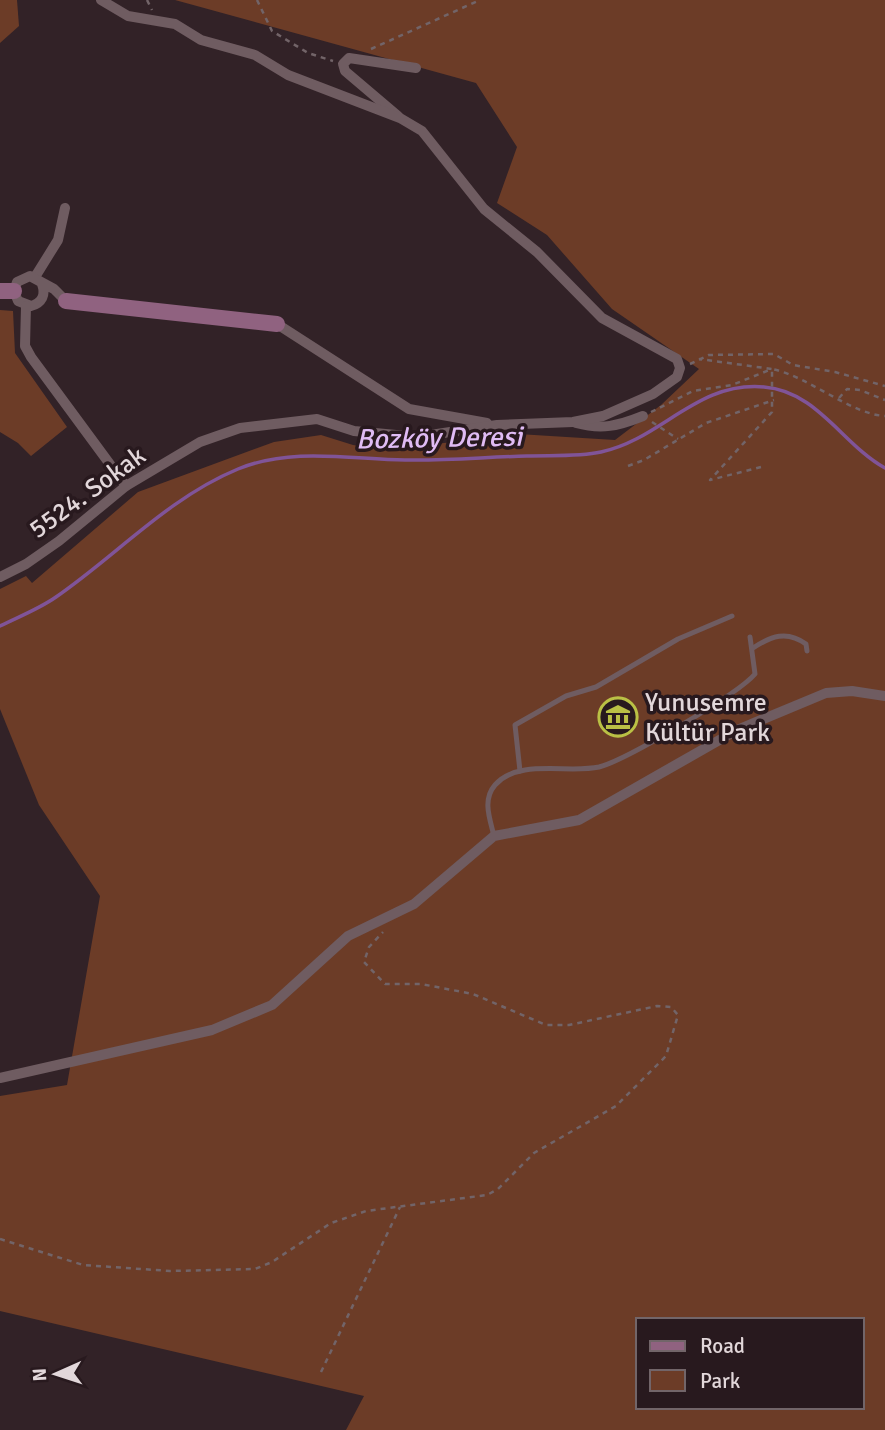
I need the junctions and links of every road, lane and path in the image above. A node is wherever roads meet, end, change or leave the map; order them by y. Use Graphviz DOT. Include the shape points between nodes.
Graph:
graph roads {
  1 [pos="101,0"];
  2 [pos="257,0"];
  3 [pos="480,0"];
  4 [pos="346,61"];
  5 [pos="416,68"];
  6 [pos="400,118"];
  7 [pos="65,208"];
  8 [pos="39,281"];
  9 [pos="7,291"];
  10 [pos="43,298"];
  11 [pos="66,300"];
  12 [pos="26,306"];
  13 [pos="277,324"];
  14 [pos="699,359"];
  15 [pos="680,368"];
  16 [pos="772,369"];
  17 [pos="885,386"];
  18 [pos="839,398"];
  19 [pos="774,399"];
  20 [pos="885,400"];
  21 [pos="885,416"];
  22 [pos="646,418"];
  23 [pos="573,422"];
  24 [pos="497,425"];
  25 [pos="678,439"];
  26 [pos="628,466"];
  27 [pos="761,467"];
  28 [pos="126,486"];
  29 [pos="0,577"];
  30 [pos="732,616"];
  31 [pos="750,637"];
  32 [pos="752,648"];
  33 [pos="807,651"];
  34 [pos="885,696"];
  35 [pos="520,771"];
  36 [pos="494,836"];
  37 [pos="391,924"];
  38 [pos="0,1078"];
  39 [pos="400,1207"];
  40 [pos="0,1239"];
  41 [pos="321,1372"];
  1 -- 6 [label="street" via="128,16 175,24 201,40 255,55 288,75"];
  2 -- 4 [label="path" via="272,31 308,53"];
  3 -- 4 [label="path"];
  4 -- 5 [label="street"];
  4 -- 6 [label="street" via="345,71"];
  6 -- 15 [label="street" via="422,131 484,208 537,252 602,317 677,359"];
  7 -- 8 [label="street" via="58,240"];
  8 -- 9 [label="street" via="21,279"];
  8 -- 10 [label="street"];
  8 -- 11 [label="street"];
  9 -- 12 [label="street"];
  10 -- 11 [label="street"];
  10 -- 12 [label="street"];
  11 -- 13 [label="street"];
  12 -- 28 [label="street" via="25,346 31,357"];
  13 -- 24 [label="street" via="410,409"];
  14 -- 15 [label="path"];
  14 -- 16 [label="path"];
  14 -- 17 [label="path" via="774,354 793,365"];
  15 -- 23 [label="street, 5524. Sokak" via="677,377 653,394 603,416"];
  16 -- 18 [label="path" via="793,373"];
  16 -- 19 [label="path"];
  16 -- 22 [label="path" via="732,385 693,391"];
  18 -- 20 [label="path" via="847,389"];
  18 -- 21 [label="path"];
  19 -- 25 [label="path"];
  19 -- 27 [label="path" via="772,412 710,480"];
  22 -- 23 [label="street" via="616,427"];
  22 -- 25 [label="path"];
  23 -- 24 [label="street, 5524. Sokak"];
  24 -- 28 [label="street, 5524. Sokak" via="417,437 354,431 317,419 281,421 240,428 200,442"];
  25 -- 26 [label="path"];
  28 -- 29 [label="street, 5524. Sokak" via="59,541"];
  30 -- 35 [label="lane" via="678,639 596,687 566,696 515,725"];
  31 -- 32 [label="lane"];
  32 -- 33 [label="lane" via="787,634 806,644"];
  32 -- 35 [label="lane" via="755,674 745,686 671,730 600,767"];
  34 -- 36 [label="street" via="826,693 737,730 579,820"];
  35 -- 36 [label="lane" via="496,784 487,802"];
  36 -- 38 [label="street" via="414,904 348,936 272,1005 212,1030"];
  37 -- 39 [label="path" via="369,947 364,962 385,984 473,994 546,1025 569,1025 657,1006 671,1007 678,1015 666,1056 616,1106 534,1153 498,1189 487,1195"];
  39 -- 40 [label="path" via="366,1211 331,1223 255,1269 170,1271 82,1265"];
  39 -- 41 [label="path"];
}
